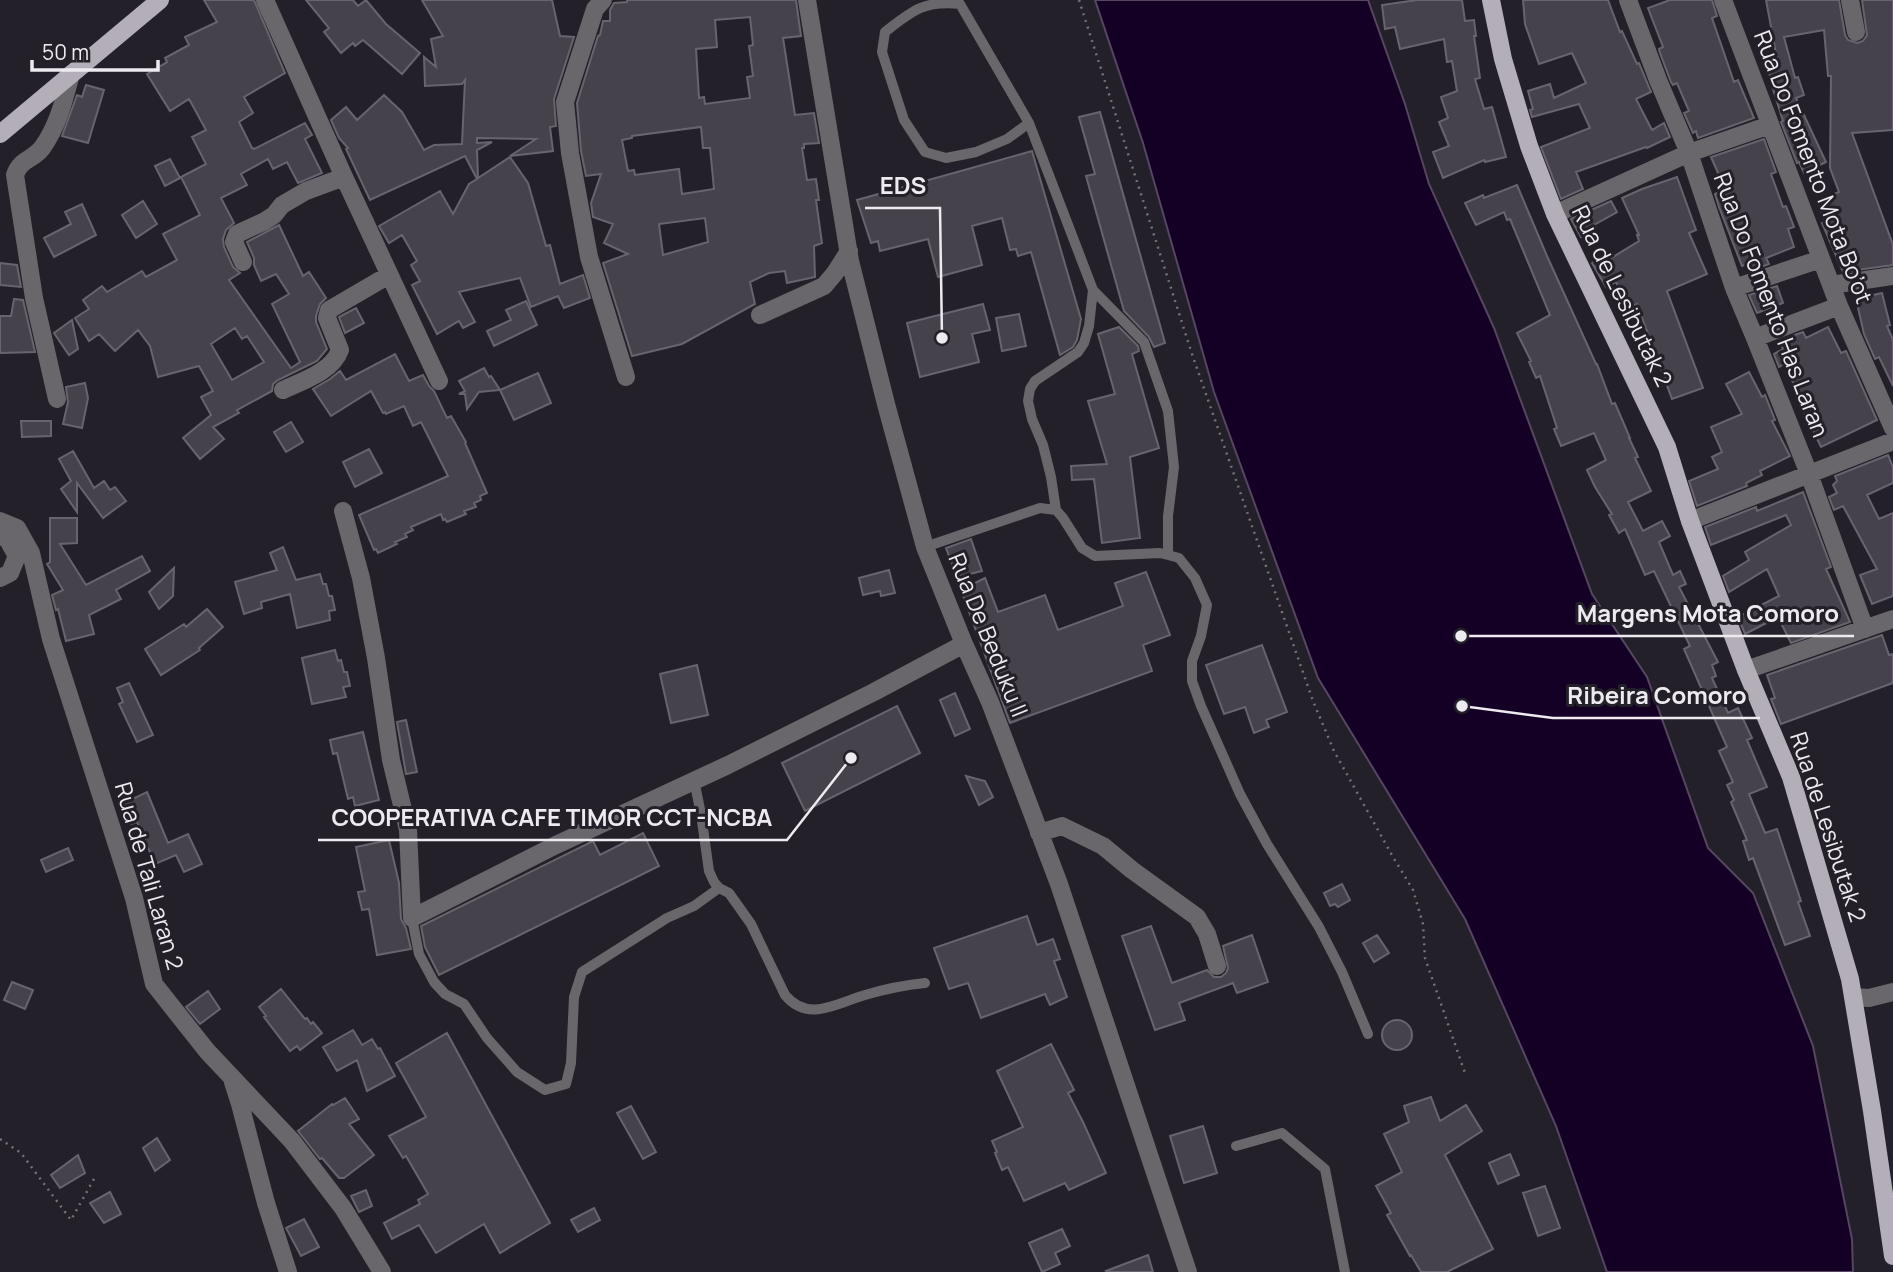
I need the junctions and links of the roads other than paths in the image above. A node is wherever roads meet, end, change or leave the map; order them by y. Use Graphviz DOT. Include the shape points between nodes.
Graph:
graph roads {
  1 [pos="160,0"];
  2 [pos="265,0"];
  3 [pos="603,0"];
  4 [pos="807,0"];
  5 [pos="1491,0"];
  6 [pos="1628,0"];
  7 [pos="1723,0"];
  8 [pos="1850,0"];
  9 [pos="1856,32"];
  10 [pos="71,74"];
  11 [pos="1029,123"];
  12 [pos="1770,125"];
  13 [pos="0,134"];
  14 [pos="1689,153"];
  15 [pos="344,177"];
  16 [pos="1555,214"];
  17 [pos="849,251"];
  18 [pos="1821,259"];
  19 [pos="243,262"];
  20 [pos="389,275"];
  21 [pos="1893,276"];
  22 [pos="1831,285"];
  23 [pos="1734,288"];
  24 [pos="1093,290"];
  25 [pos="1839,306"];
  26 [pos="760,315"];
  27 [pos="1755,338"];
  28 [pos="626,377"];
  29 [pos="439,381"];
  30 [pos="283,390"];
  31 [pos="57,399"];
  32 [pos="1893,428"];
  33 [pos="1893,441"];
  34 [pos="1809,474"];
  35 [pos="1056,509"];
  36 [pos="343,511"];
  37 [pos="0,521"];
  38 [pos="1690,521"];
  39 [pos="0,534"];
  40 [pos="925,547"];
  41 [pos="1168,555"];
  42 [pos="0,578"];
  43 [pos="1893,619"];
  44 [pos="1865,629"];
  45 [pos="964,644"];
  46 [pos="1746,670"];
  47 [pos="694,780"];
  48 [pos="1039,833"];
  49 [pos="719,888"];
  50 [pos="412,918"];
  51 [pos="1217,966"];
  52 [pos="925,983"];
  53 [pos="1893,992"];
  54 [pos="1853,997"];
  55 [pos="1368,1034"];
  56 [pos="230,1076"];
  57 [pos="1236,1146"];
  58 [pos="1893,1256"];
  59 [pos="288,1272"];
  60 [pos="382,1272"];
  61 [pos="1188,1272"];
  62 [pos="1345,1272"];
  1 -- 10 [label="main road"];
  2 -- 15 [label="street"];
  3 -- 28 [label="street" via="595,9 565,102 589,257"];
  4 -- 17 [label="street, Rua De Beduku II"];
  5 -- 16 [label="main road, Rua de Lesibutak 2" via="1529,146"];
  6 -- 14 [label="street, Rua Do Fomento Has Laran"];
  7 -- 12 [label="street, Rua Do Fomento Mota Bo’ot"];
  8 -- 9 [label="street"];
  10 -- 13 [label="main road"];
  10 -- 31 [label="street" via="57,121 40,151 18,166 15,175 34,298"];
  11 -- 11 [label="lane" via="960,4 941,1 914,9 885,32 882,52 904,120 925,152 946,158 976,152"];
  11 -- 24 [label="lane"];
  12 -- 14 [label="street"];
  12 -- 18 [label="street, Rua Do Fomento Mota Bo’ot"];
  14 -- 16 [label="street"];
  14 -- 23 [label="street, Rua Do Fomento Has Laran"];
  15 -- 19 [label="street" via="306,191 265,221 237,234 234,242"];
  15 -- 20 [label="street"];
  16 -- 38 [label="main road, Rua de Lesibutak 2" via="1667,447"];
  17 -- 26 [label="street" via="824,286"];
  17 -- 40 [label="street, Rua De Beduku II"];
  18 -- 22 [label="street, Rua Do Fomento Mota Bo’ot"];
  18 -- 23 [label="street"];
  20 -- 29 [label="street"];
  20 -- 30 [label="street" via="329,310 327,318 340,350 337,359"];
  21 -- 22 [label="street"];
  22 -- 25 [label="street, Rua Do Fomento Mota Bo’ot"];
  23 -- 27 [label="street, Rua Do Fomento Has Laran"];
  24 -- 35 [label="lane" via="1090,326 1078,352 1030,389 1028,401"];
  24 -- 41 [label="lane" via="1144,342 1168,411 1174,467"];
  25 -- 27 [label="street"];
  25 -- 32 [label="street, Rua Do Fomento Mota Bo’ot"];
  27 -- 34 [label="street, Rua Do Fomento Has Laran"];
  33 -- 34 [label="street"];
  34 -- 38 [label="street"];
  34 -- 44 [label="street, Rua Do Fomento Has Laran"];
  35 -- 40 [label="lane" via="1040,508"];
  35 -- 41 [label="lane" via="1082,548 1096,556"];
  36 -- 50 [label="street" via="361,578 391,760 408,830"];
  37 -- 56 [label="street, Rua de Tali Laran 2" via="17,528 31,553 51,639 134,898 154,984"];
  38 -- 46 [label="main road, Rua de Lesibutak 2"];
  39 -- 42 [label="street" via="17,556 10,573"];
  40 -- 45 [label="street, Rua De Beduku II"];
  41 -- 55 [label="lane" via="1179,558 1195,578 1207,605 1192,661 1192,681 1201,706 1240,794 1319,927"];
  43 -- 44 [label="street"];
  44 -- 46 [label="street"];
  45 -- 47 [label="street"];
  45 -- 48 [label="street, Rua De Beduku II"];
  46 -- 54 [label="main road, Rua de Lesibutak 2" via="1791,777"];
  47 -- 49 [label="lane" via="709,871"];
  47 -- 50 [label="street"];
  48 -- 51 [label="street" via="1062,826 1103,846 1197,917 1208,934"];
  48 -- 61 [label="street, Rua De Beduku II"];
  49 -- 50 [label="lane" via="582,972 574,997 566,1084 545,1090 517,1072 464,1004 434,982 419,954"];
  49 -- 52 [label="lane" via="743,911 785,995 801,1008 825,1008"];
  53 -- 54 [label="street"];
  54 -- 58 [label="main road, Rua de Lesibutak 2"];
  56 -- 59 [label="street"];
  56 -- 60 [label="street, Rua de Tali Laran 2" via="292,1141 343,1208"];
  57 -- 62 [label="lane" via="1282,1133 1325,1169"];
}
